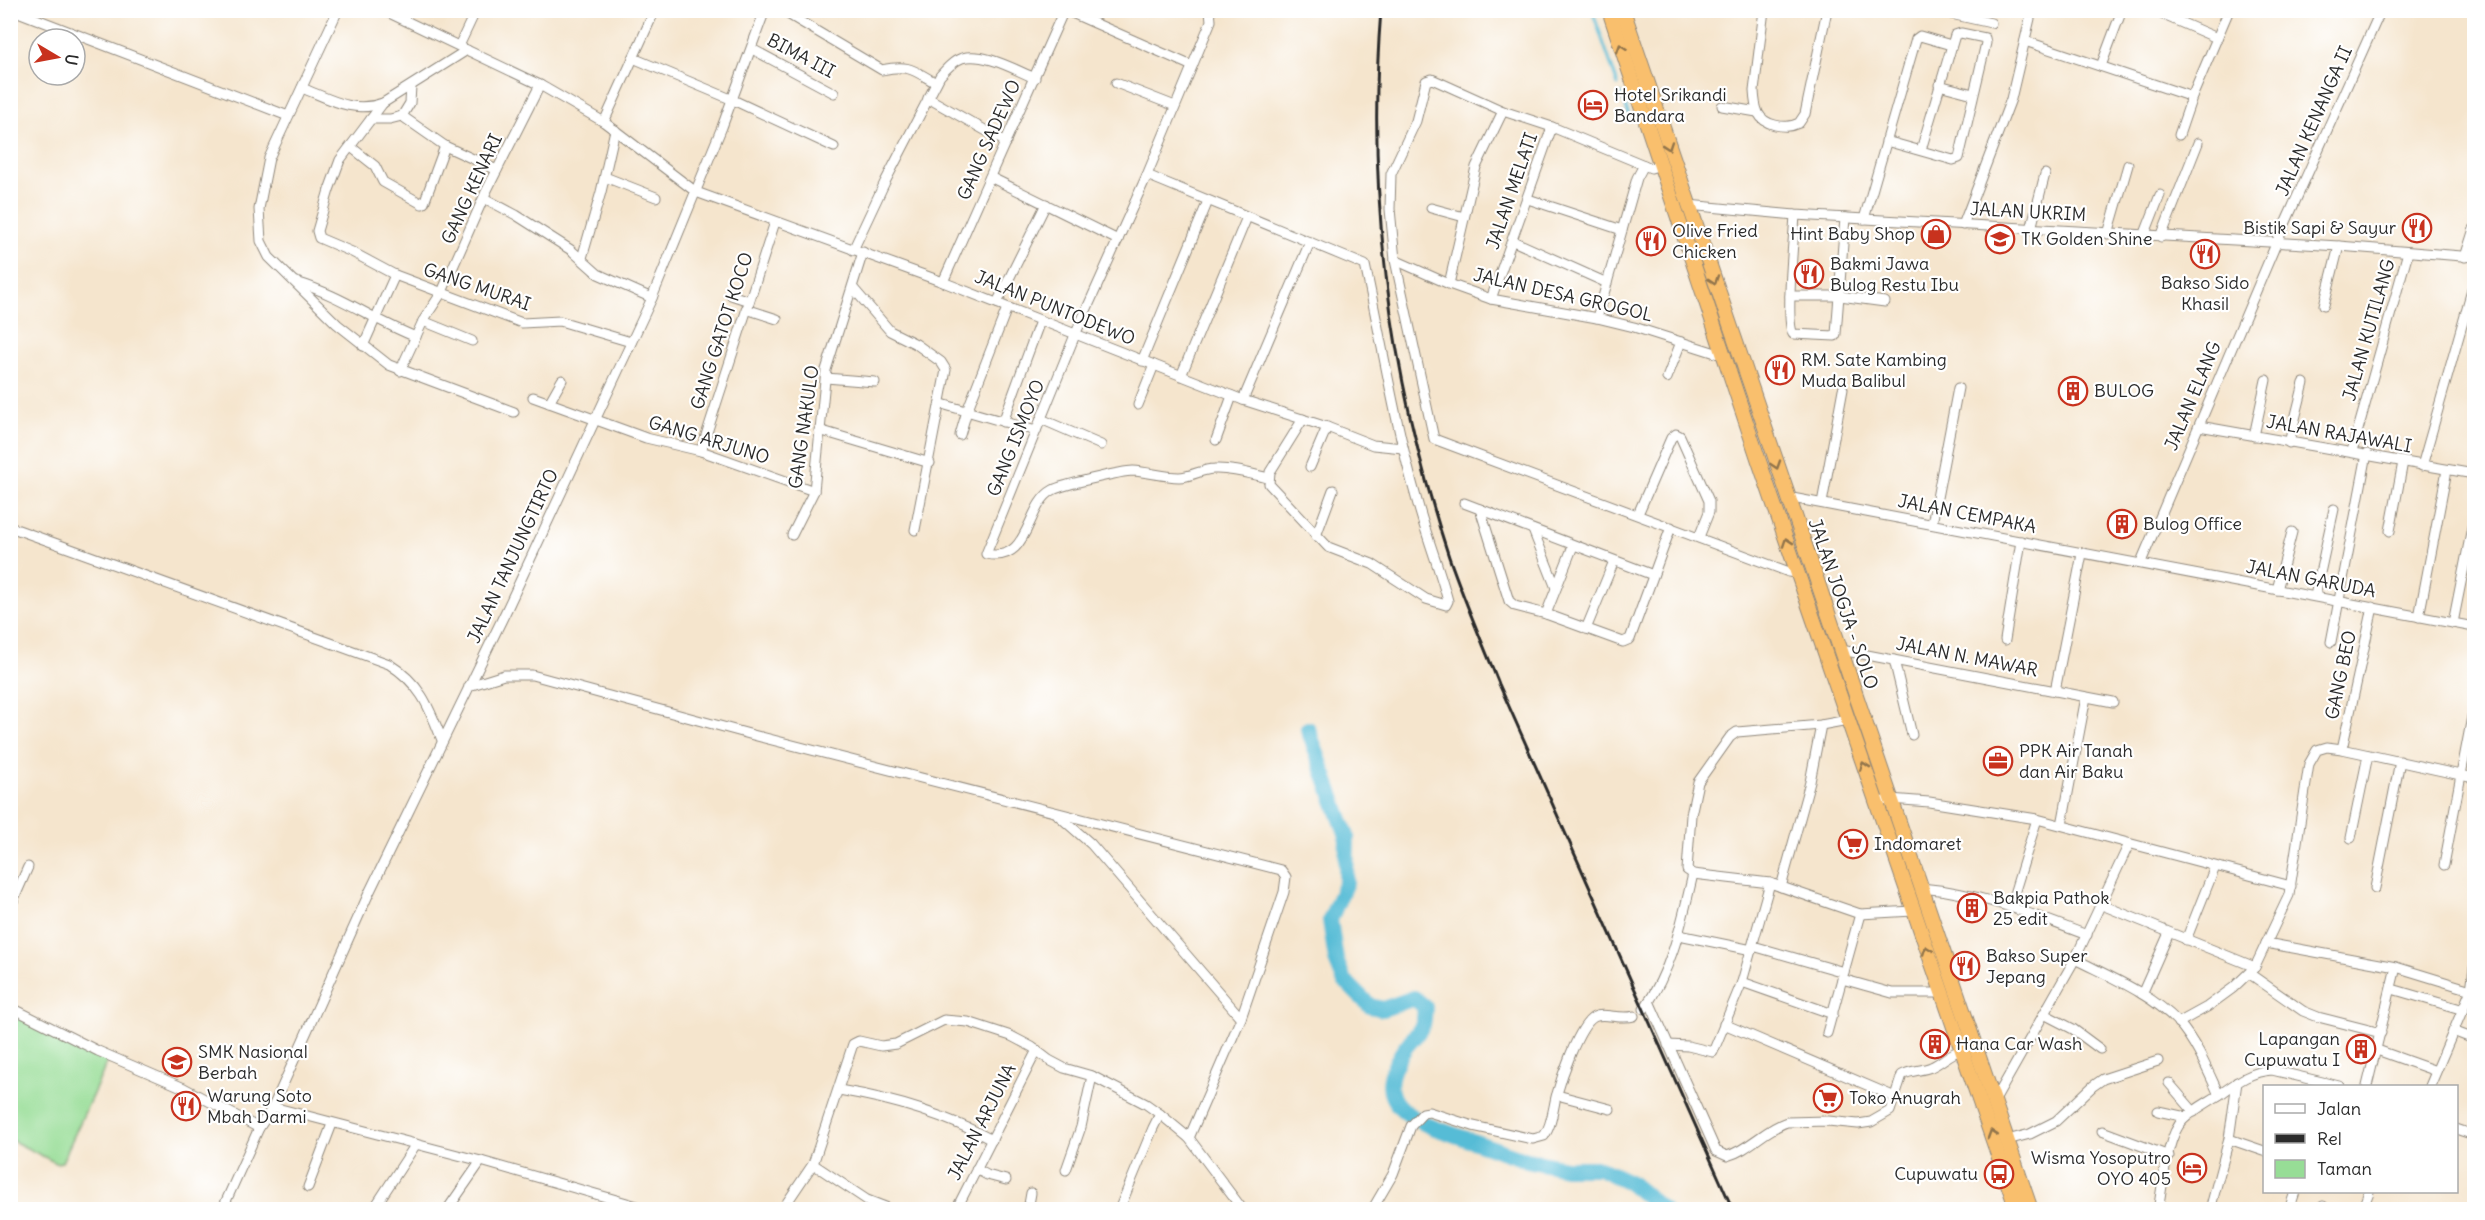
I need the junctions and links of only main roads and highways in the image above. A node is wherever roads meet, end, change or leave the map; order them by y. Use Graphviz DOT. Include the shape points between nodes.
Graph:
graph roads {
  1 [pos="1609,10"];
  2 [pos="1623,10"];
  3 [pos="1640,84"];
  4 [pos="1883,801"];
  5 [pos="2017,1209"];
  6 [pos="2031,1209"];
  3 -- 1 [label="highway, JALAN JOGJA - SOLO, one-way"];
  2 -- 3 [label="highway, JALAN JOGJA - SOLO"];
  3 -- 4 [label="highway, JALAN JOGJA - SOLO, one-way" via="1688,205 1841,650"];
  4 -- 3 [label="highway, JALAN JOGJA - SOLO, one-way" via="1848,720 1797,573 1661,165"];
  5 -- 4 [label="highway, JALAN JOGJA - SOLO, one-way" via="1912,911"];
  4 -- 6 [label="highway, JALAN JOGJA - SOLO" via="1921,888"];
}
